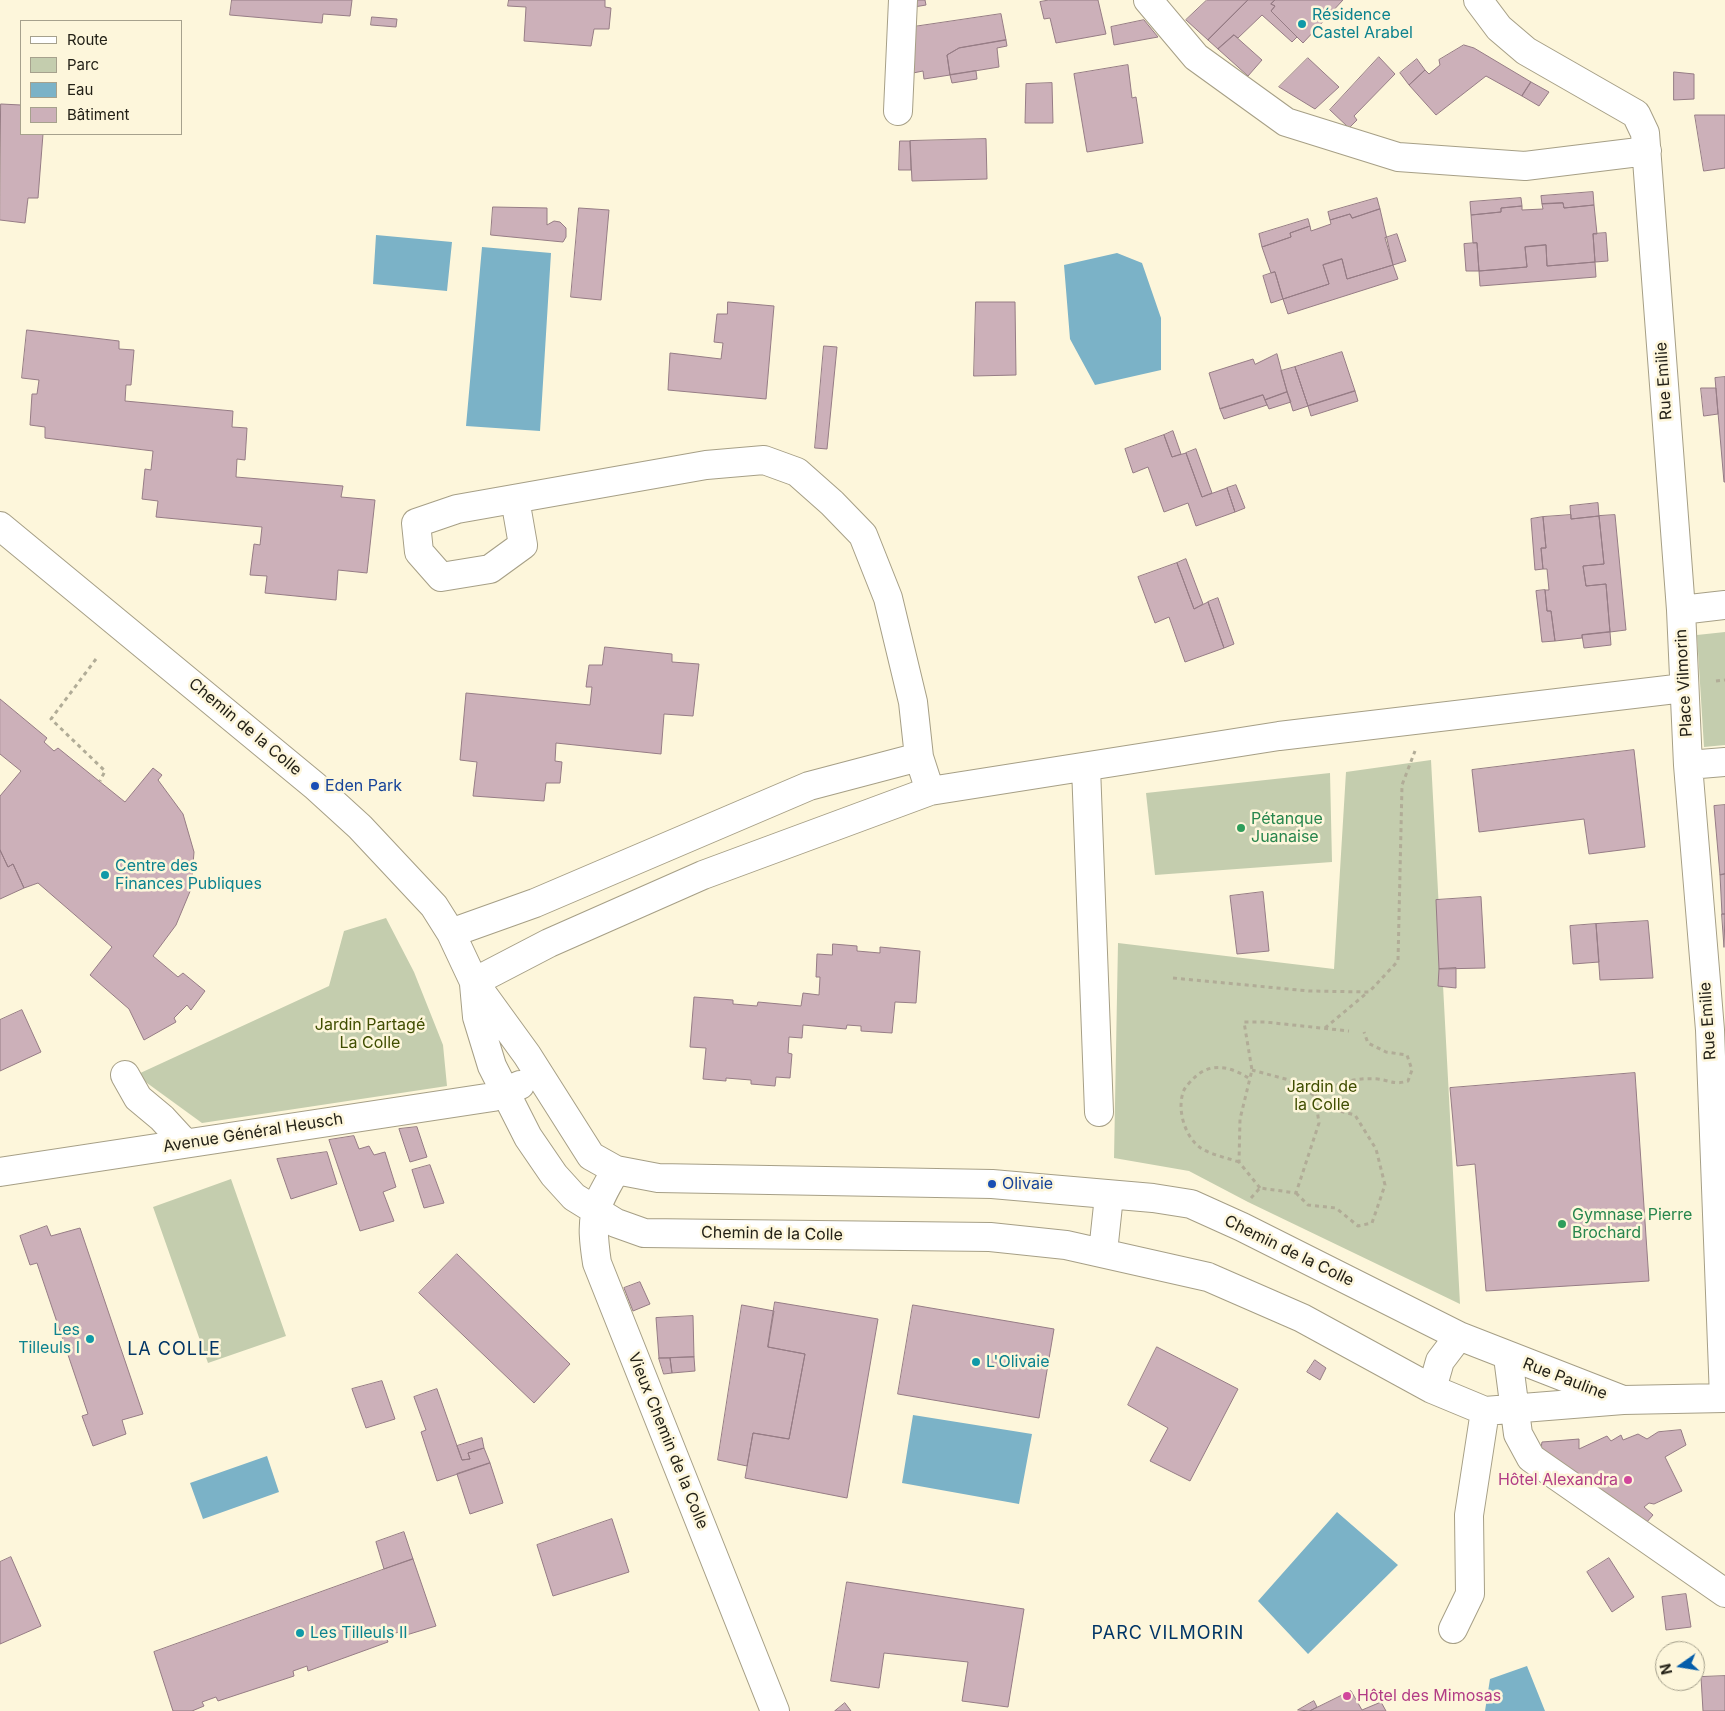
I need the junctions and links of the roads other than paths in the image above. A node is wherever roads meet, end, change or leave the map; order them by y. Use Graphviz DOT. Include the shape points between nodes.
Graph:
graph roads {
  1 [pos="903,0"];
  2 [pos="1148,0"];
  3 [pos="1478,0"];
  4 [pos="898,111"];
  5 [pos="1647,151"];
  6 [pos="515,499"];
  7 [pos="0,526"];
  8 [pos="1725,605"];
  9 [pos="1681,610"];
  10 [pos="1684,688"];
  11 [pos="919,757"];
  12 [pos="1725,762"];
  13 [pos="1688,764"];
  14 [pos="1086,767"];
  15 [pos="930,791"];
  16 [pos="451,933"];
  17 [pos="474,982"];
  18 [pos="125,1075"];
  19 [pos="538,1075"];
  20 [pos="505,1092"];
  21 [pos="1099,1112"];
  22 [pos="185,1143"];
  23 [pos="616,1170"];
  24 [pos="0,1172"];
  25 [pos="1109,1196"];
  26 [pos="595,1208"];
  27 [pos="1103,1252"];
  28 [pos="1459,1336"];
  29 [pos="1508,1357"];
  30 [pos="1432,1389"];
  31 [pos="1725,1398"];
  32 [pos="1623,1400"];
  33 [pos="1515,1410"];
  34 [pos="1485,1411"];
  35 [pos="1725,1593"];
  36 [pos="1453,1629"];
  37 [pos="775,1711"];
  1 -- 4 [label="street"];
  2 -- 5 [label="street" via="1196,57 1286,122 1398,157 1525,166"];
  3 -- 5 [label="street, Rue Emilie" via="1499,28 1526,51 1636,114 1645,133"];
  5 -- 9 [label="street, Rue Emilie"];
  6 -- 11 [label="street" via="706,465 764,460 796,472 863,535 888,598 913,702"];
  7 -- 16 [label="street, Chemin de la Colle" via="315,786 411,880 434,906"];
  8 -- 9 [label="street, Place Vilmorin"];
  9 -- 10 [label="street, Place Vilmorin"];
  10 -- 13 [label="street, Place Vilmorin"];
  10 -- 14 [label="street" via="1280,736"];
  11 -- 15 [label="street"];
  11 -- 16 [label="street" via="809,786 535,903"];
  12 -- 13 [label="street"];
  13 -- 31 [label="street, Rue Emilie" via="1710,1030"];
  14 -- 15 [label="street"];
  14 -- 21 [label="street"];
  15 -- 17 [label="street" via="703,875 549,943"];
  16 -- 17 [label="street, Chemin de la Colle"];
  17 -- 19 [label="street, Chemin de la Colle" via="527,1054"];
  17 -- 20 [label="street, Chemin de la Colle" via="477,1017 492,1066"];
  18 -- 22 [label="street" via="138,1098"];
  19 -- 20 [label="street"];
  19 -- 23 [label="street, Chemin de la Colle" via="591,1156"];
  20 -- 22 [label="street, Avenue Général Heusch" via="493,1097"];
  20 -- 26 [label="street, Chemin de la Colle" via="528,1137 554,1175 574,1196"];
  22 -- 24 [label="street, Avenue Général Heusch"];
  23 -- 25 [label="street, Chemin de la Colle" via="658,1178 992,1184"];
  23 -- 26 [label="street, Vieux Chemin de la Colle"];
  25 -- 27 [label="street"];
  25 -- 28 [label="street, Chemin de la Colle" via="1191,1204"];
  26 -- 27 [label="street, Chemin de la Colle" via="616,1223 644,1233 990,1237"];
  26 -- 37 [label="street, Vieux Chemin de la Colle" via="592,1233 597,1263"];
  27 -- 30 [label="street, Chemin de la Colle" via="1208,1277 1302,1318"];
  28 -- 29 [label="street, Chemin de la Colle"];
  28 -- 30 [label="street" via="1440,1361"];
  29 -- 32 [label="street, Rue Pauline"];
  29 -- 33 [label="street"];
  30 -- 34 [label="street, Chemin de la Colle"];
  31 -- 32 [label="street, Rue Pauline"];
  32 -- 33 [label="street, Rue Pauline"];
  33 -- 34 [label="street, Chemin de la Colle"];
  33 -- 35 [label="street" via="1518,1434 1531,1458"];
  34 -- 36 [label="street" via="1469,1515 1470,1594"];
}
